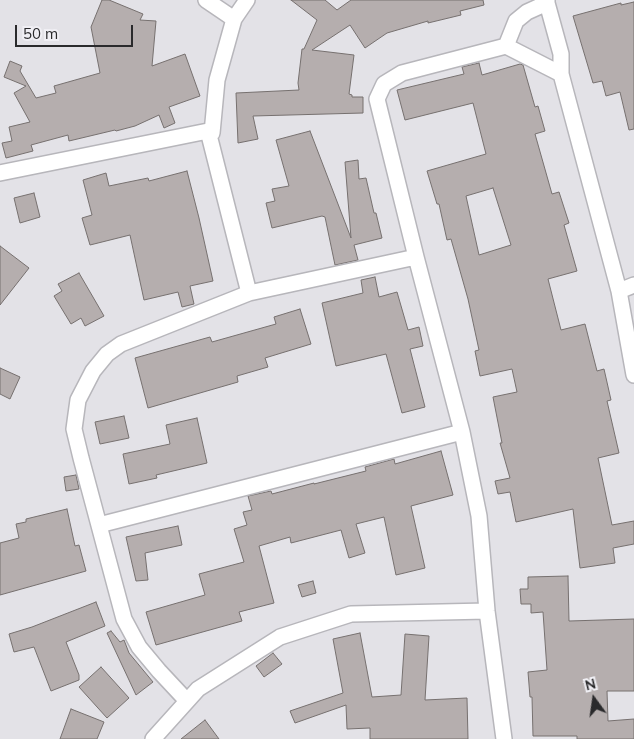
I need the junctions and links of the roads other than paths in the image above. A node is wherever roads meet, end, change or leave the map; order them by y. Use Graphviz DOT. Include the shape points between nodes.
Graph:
graph roads {
  1 [pos="206,0"];
  2 [pos="246,0"];
  3 [pos="547,1"];
  4 [pos="234,19"];
  5 [pos="506,46"];
  6 [pos="560,74"];
  7 [pos="208,131"];
  8 [pos="0,173"];
  9 [pos="416,257"];
  10 [pos="634,285"];
  11 [pos="619,290"];
  12 [pos="249,293"];
  13 [pos="634,375"];
  14 [pos="462,432"];
  15 [pos="99,525"];
  16 [pos="487,611"];
  17 [pos="187,701"];
  18 [pos="153,739"];
  19 [pos="504,739"];
  1 -- 4 [label="street"];
  2 -- 4 [label="street"];
  3 -- 5 [label="street" via="516,22"];
  3 -- 6 [label="street" via="561,54"];
  4 -- 7 [label="street" via="216,80 212,134"];
  5 -- 6 [label="street"];
  5 -- 9 [label="street" via="402,73 384,84 377,99"];
  6 -- 11 [label="street"];
  7 -- 8 [label="street"];
  7 -- 12 [label="street"];
  9 -- 12 [label="street"];
  9 -- 14 [label="street"];
  10 -- 11 [label="street"];
  11 -- 13 [label="street"];
  12 -- 15 [label="street" via="121,344 107,354 94,371 78,400 74,429"];
  14 -- 15 [label="street"];
  14 -- 16 [label="street" via="478,516"];
  15 -- 17 [label="street" via="124,619 139,647"];
  16 -- 17 [label="street" via="351,614 280,637 198,689"];
  16 -- 19 [label="street"];
  17 -- 18 [label="street"];
}
